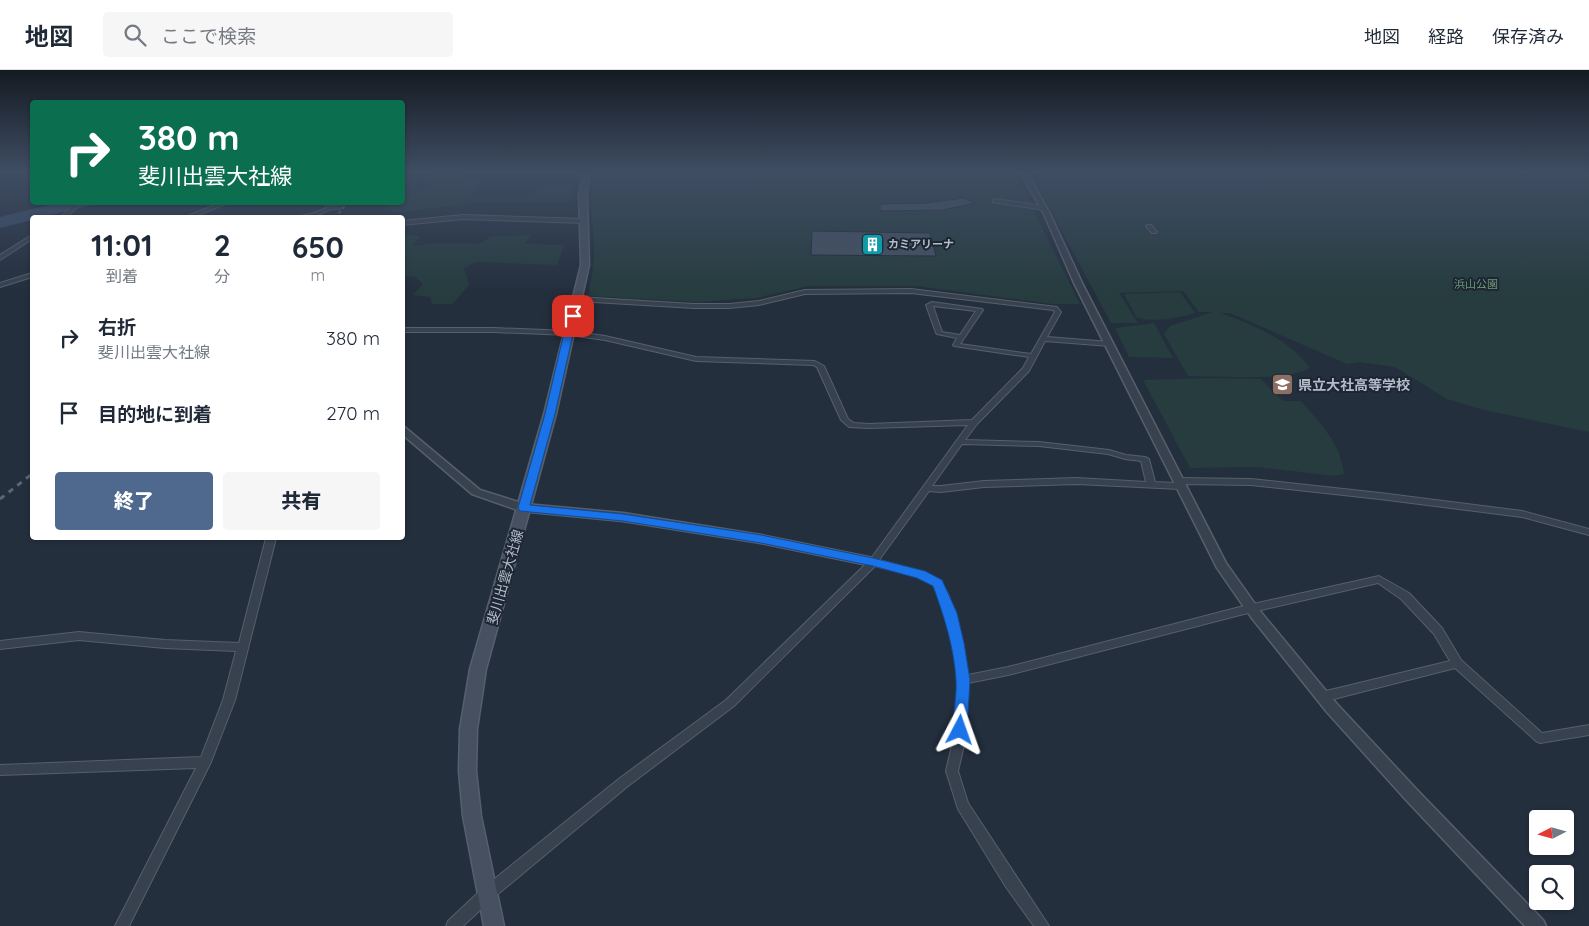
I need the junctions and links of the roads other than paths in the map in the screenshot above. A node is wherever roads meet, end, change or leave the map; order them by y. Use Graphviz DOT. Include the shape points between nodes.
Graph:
graph roads {
  1 [pos="584,211"];
  2 [pos="1045,211"];
  3 [pos="584,221"];
  4 [pos="405,223"];
  5 [pos="1148,226"];
  6 [pos="1154,232"];
  7 [pos="30,238"];
  8 [pos="0,258"];
  9 [pos="30,277"];
  10 [pos="0,285"];
  11 [pos="576,299"];
  12 [pos="405,330"];
  13 [pos="569,333"];
  14 [pos="960,337"];
  15 [pos="1043,339"];
  16 [pos="1110,344"];
  17 [pos="1034,356"];
  18 [pos="974,422"];
  19 [pos="405,431"];
  20 [pos="959,442"];
  21 [pos="1179,484"];
  22 [pos="1151,486"];
  23 [pos="927,488"];
  24 [pos="524,508"];
  25 [pos="1589,532"];
  26 [pos="270,540"];
  27 [pos="873,562"];
  28 [pos="1250,609"];
  29 [pos="0,645"];
  30 [pos="241,647"];
  31 [pos="1457,664"];
  32 [pos="963,680"];
  33 [pos="1322,697"];
  34 [pos="1589,730"];
  35 [pos="205,762"];
  36 [pos="0,770"];
  37 [pos="487,894"];
  38 [pos="122,926"];
  39 [pos="453,926"];
  40 [pos="494,926"];
  41 [pos="1042,926"];
  42 [pos="1537,926"];
  1 -- 3 [label="main road, 斐川出雲大社線"];
  2 -- 16 [label="street"];
  3 -- 4 [label="street" via="463,217"];
  3 -- 11 [label="main road, 斐川出雲大社線" via="585,264"];
  5 -- 6 [label="street"];
  7 -- 8 [label="street"];
  9 -- 10 [label="street"];
  11 -- 13 [label="main road, 斐川出雲大社線"];
  11 -- 15 [label="street" via="729,306 805,292 911,291 1058,310"];
  12 -- 13 [label="street"];
  13 -- 18 [label="street" via="696,359 814,363 820,366 845,420 852,425"];
  13 -- 24 [label="main road, 斐川出雲大社線"];
  14 -- 14 [label="street" via="980,310 929,305 939,333"];
  14 -- 17 [label="street" via="956,345"];
  15 -- 16 [label="street"];
  15 -- 17 [label="street"];
  16 -- 21 [label="street"];
  17 -- 18 [label="street" via="1026,369"];
  18 -- 20 [label="street"];
  19 -- 24 [label="street" via="476,492"];
  20 -- 22 [label="street" via="1039,444 1145,459"];
  20 -- 23 [label="street"];
  21 -- 22 [label="street"];
  21 -- 25 [label="street" via="1251,482 1362,494 1522,514"];
  21 -- 28 [label="street" via="1221,566"];
  22 -- 23 [label="street" via="1077,482"];
  23 -- 27 [label="street"];
  24 -- 27 [label="street" via="623,517 761,539"];
  24 -- 37 [label="main road, 斐川出雲大社線" via="478,669 468,738 469,794"];
  26 -- 30 [label="street"];
  27 -- 32 [label="street" via="921,574 938,583 952,621"];
  27 -- 37 [label="street" via="730,703 632,776"];
  28 -- 31 [label="street" via="1379,579 1405,596 1438,632"];
  28 -- 32 [label="street"];
  28 -- 33 [label="street"];
  29 -- 30 [label="street" via="79,636"];
  30 -- 35 [label="street" via="229,700"];
  31 -- 33 [label="street"];
  31 -- 34 [label="street" via="1540,738"];
  32 -- 41 [label="street" via="959,741 952,771 962,804"];
  33 -- 42 [label="street"];
  35 -- 36 [label="street"];
  35 -- 38 [label="street"];
  37 -- 39 [label="street"];
  37 -- 40 [label="main road, 斐川出雲大社線"];
}
